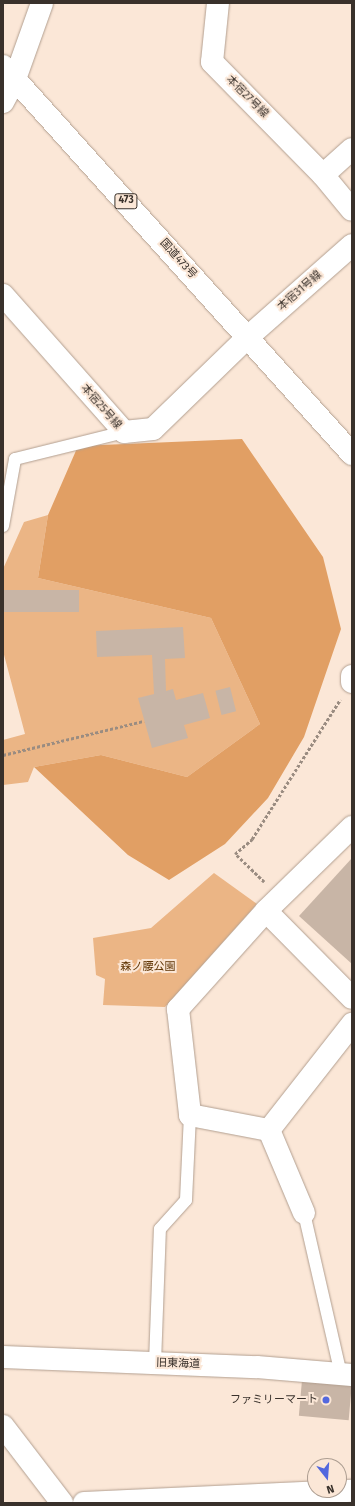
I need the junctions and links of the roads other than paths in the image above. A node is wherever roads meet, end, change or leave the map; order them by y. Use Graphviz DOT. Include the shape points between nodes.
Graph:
graph roads {
  1 [pos="42,3"];
  2 [pos="218,3"];
  3 [pos="9,72"];
  4 [pos="3,102"];
  5 [pos="352,149"];
  6 [pos="323,174"];
  7 [pos="352,210"];
  8 [pos="352,245"];
  9 [pos="3,295"];
  10 [pos="248,337"];
  11 [pos="124,432"];
  12 [pos="352,454"];
  13 [pos="8,480"];
  14 [pos="3,526"];
  15 [pos="352,676"];
  16 [pos="352,682"];
  17 [pos="352,827"];
  18 [pos="273,904"];
  19 [pos="352,998"];
  20 [pos="352,1024"];
  21 [pos="190,1115"];
  22 [pos="269,1130"];
  23 [pos="304,1214"];
  24 [pos="3,1357"];
  25 [pos="155,1363"];
  26 [pos="346,1375"];
  27 [pos="3,1426"];
  28 [pos="352,1491"];
  29 [pos="62,1503"];
  30 [pos="84,1503"];
  1 -- 3 [label="main road"];
  2 -- 6 [label="main road, 本宿27号線" via="212,62"];
  3 -- 4 [label="main road"];
  3 -- 10 [label="main road, 国道473号 / 473"];
  5 -- 6 [label="main road"];
  6 -- 7 [label="main road"];
  8 -- 10 [label="main road, 本宿31号線"];
  9 -- 11 [label="main road, 本宿25号線"];
  10 -- 11 [label="main road, 本宿25号線" via="153,429"];
  10 -- 12 [label="main road, 国道473号 / 473"];
  11 -- 13 [label="lane" via="15,459"];
  13 -- 14 [label="lane"];
  15 -- 16 [label="main road"];
  17 -- 18 [label="main road"];
  18 -- 19 [label="main road"];
  18 -- 21 [label="main road" via="178,1009"];
  20 -- 22 [label="main road"];
  21 -- 22 [label="main road"];
  21 -- 25 [label="lane" via="186,1200 160,1229"];
  22 -- 23 [label="main road"];
  23 -- 26 [label="lane"];
  24 -- 25 [label="main road, 旧東海道"];
  25 -- 26 [label="main road, 旧東海道"];
  27 -- 29 [label="main road"];
  28 -- 30 [label="main road"];
}
